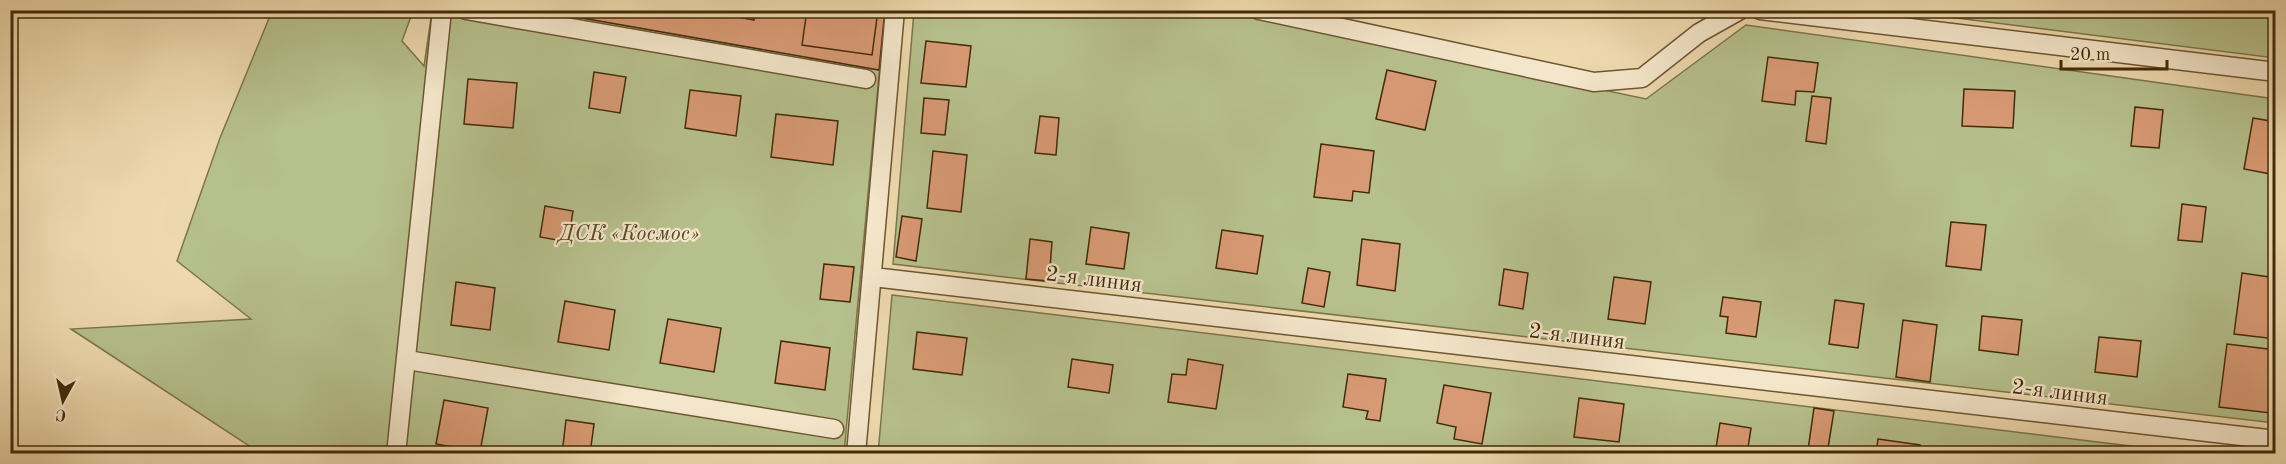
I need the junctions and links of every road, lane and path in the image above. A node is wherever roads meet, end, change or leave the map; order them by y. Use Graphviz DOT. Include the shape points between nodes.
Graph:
graph roads {
  1 [pos="442,10"];
  2 [pos="466,10"];
  3 [pos="895,10"];
  4 [pos="1259,10"];
  5 [pos="1740,10"];
  6 [pos="1760,10"];
  7 [pos="2276,72"];
  8 [pos="866,79"];
  9 [pos="873,277"];
  10 [pos="406,360"];
  11 [pos="834,429"];
  12 [pos="2276,440"];
  13 [pos="396,453"];
  14 [pos="856,453"];
  1 -- 10 [label="lane"];
  2 -- 8 [label="lane"];
  3 -- 9 [label="lane"];
  4 -- 5 [label="lane" via="1594,82 1642,78 1699,33"];
  6 -- 7 [label="lane"];
  9 -- 12 [label="lane, 2-я линия"];
  9 -- 14 [label="lane"];
  10 -- 11 [label="lane"];
  10 -- 13 [label="lane"];
}
